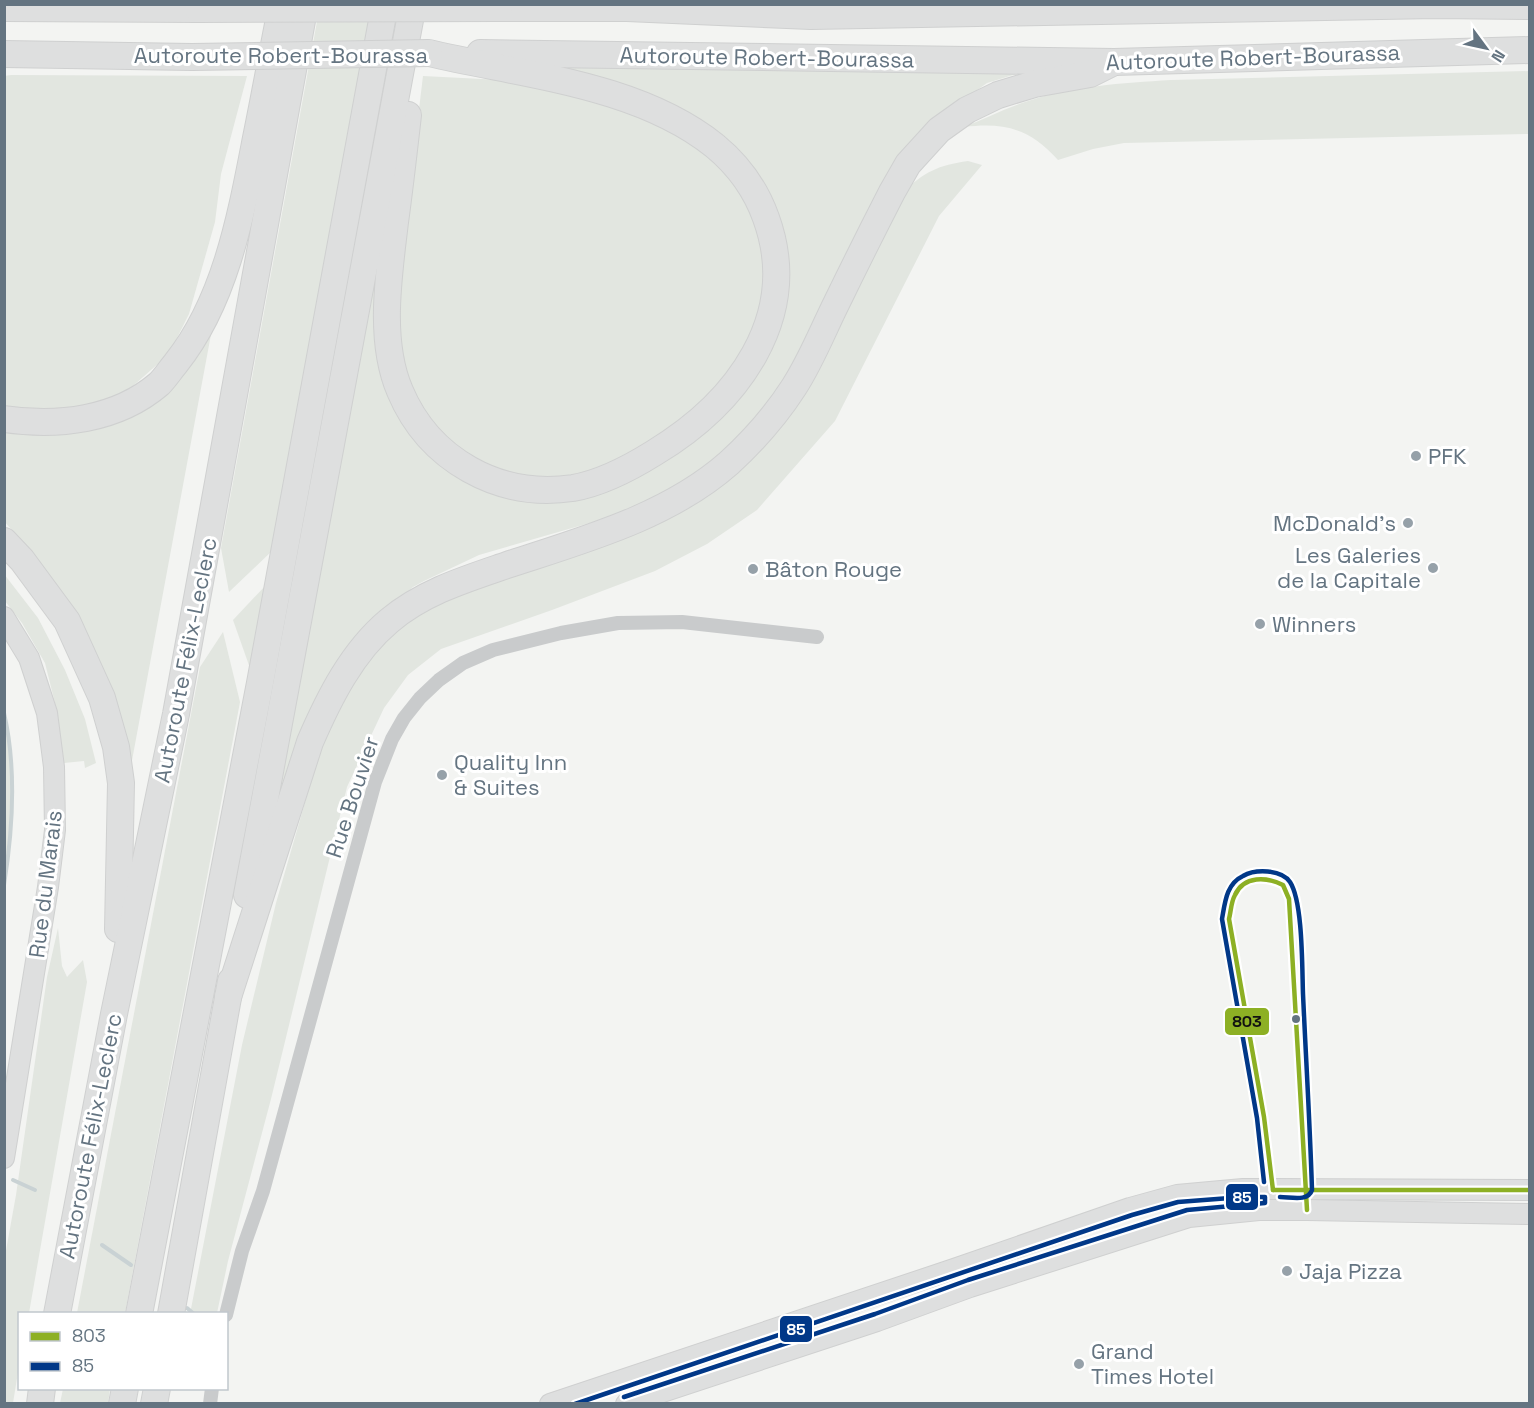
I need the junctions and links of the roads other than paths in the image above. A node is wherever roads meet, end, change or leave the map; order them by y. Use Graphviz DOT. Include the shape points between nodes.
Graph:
graph roads {
  1 [pos="282,4"];
  2 [pos="296,4"];
  3 [pos="384,4"];
  4 [pos="413,4"];
  5 [pos="656,4"];
  6 [pos="969,4"];
  7 [pos="1430,4"];
  8 [pos="1436,5"];
  9 [pos="1530,6"];
  10 [pos="313,7"];
  11 [pos="4,8"];
  12 [pos="627,8"];
  13 [pos="940,12"];
  14 [pos="1530,50"];
  15 [pos="4,54"];
  16 [pos="134,56"];
  17 [pos="490,60"];
  18 [pos="1114,62"];
  19 [pos="4,66"];
  20 [pos="400,74"];
  21 [pos="243,209"];
  22 [pos="4,419"];
  23 [pos="4,540"];
  24 [pos="4,617"];
  25 [pos="817,637"];
  26 [pos="176,714"];
  27 [pos="228,997"];
  28 [pos="114,1014"];
  29 [pos="4,1158"];
  30 [pos="1530,1190"];
  31 [pos="1530,1214"];
  32 [pos="57,1312"];
  33 [pos="139,1312"];
  34 [pos="171,1312"];
  35 [pos="227,1312"];
  36 [pos="550,1404"];
  37 [pos="626,1404"];
  1 -- 21 [label="highway"];
  2 -- 10 [label="highway, bridge"];
  3 -- 33 [label="highway"];
  4 -- 20 [label="highway"];
  5 -- 12 [label="highway"];
  6 -- 13 [label="highway"];
  7 -- 8 [label="highway"];
  8 -- 9 [label="highway, Autoroute Robert-Bourassa"];
  8 -- 13 [label="highway, Autoroute Robert-Bourassa"];
  10 -- 11 [label="highway, Autoroute Robert-Bourassa, bridge"];
  10 -- 12 [label="highway, Autoroute Robert-Bourassa, bridge"];
  10 -- 26 [label="highway, Autoroute Félix-Leclerc"];
  12 -- 13 [label="highway, Autoroute Robert-Bourassa" via="811,15"];
  14 -- 18 [label="highway, Autoroute Robert-Bourassa"];
  15 -- 16 [label="highway, Autoroute Robert-Bourassa"];
  16 -- 17 [label="highway, Autoroute Robert-Bourassa, bridge" via="429,53"];
  16 -- 19 [label="highway"];
  17 -- 18 [label="highway, Autoroute Robert-Bourassa"];
  17 -- 20 [label="highway" via="615,95 693,131 716,147 744,177 761,203 777,259 770,323 742,375 698,423 669,445 637,464 575,488 513,488 471,471 436,446 415,421 399,390 392,364 387,294 408,111"];
  18 -- 27 [label="highway" via="1090,74 998,95 939,130 908,164 897,183 794,386 768,422 720,470 673,502 614,528 430,594 388,622 366,645 344,675 310,742"];
  20 -- 27 [label="highway"];
  21 -- 22 [label="highway" via="218,290 191,344 159,384 119,410 69,422"];
  21 -- 26 [label="highway"];
  23 -- 28 [label="highway" via="67,621 102,698 116,747 121,783 121,876"];
  24 -- 29 [label="street, Rue du Marais" via="29,658 47,713 54,767 55,830"];
  25 -- 35 [label="street, Rue Bouvier" via="682,622 583,628 494,650 463,663 420,698 392,739 375,782"];
  26 -- 28 [label="highway, Autoroute Félix-Leclerc"];
  27 -- 34 [label="highway"];
  28 -- 32 [label="highway, Autoroute Félix-Leclerc"];
  30 -- 36 [label="street" via="1243,1189 1177,1195"];
  31 -- 37 [label="street" via="1259,1210 1189,1217"];
}
